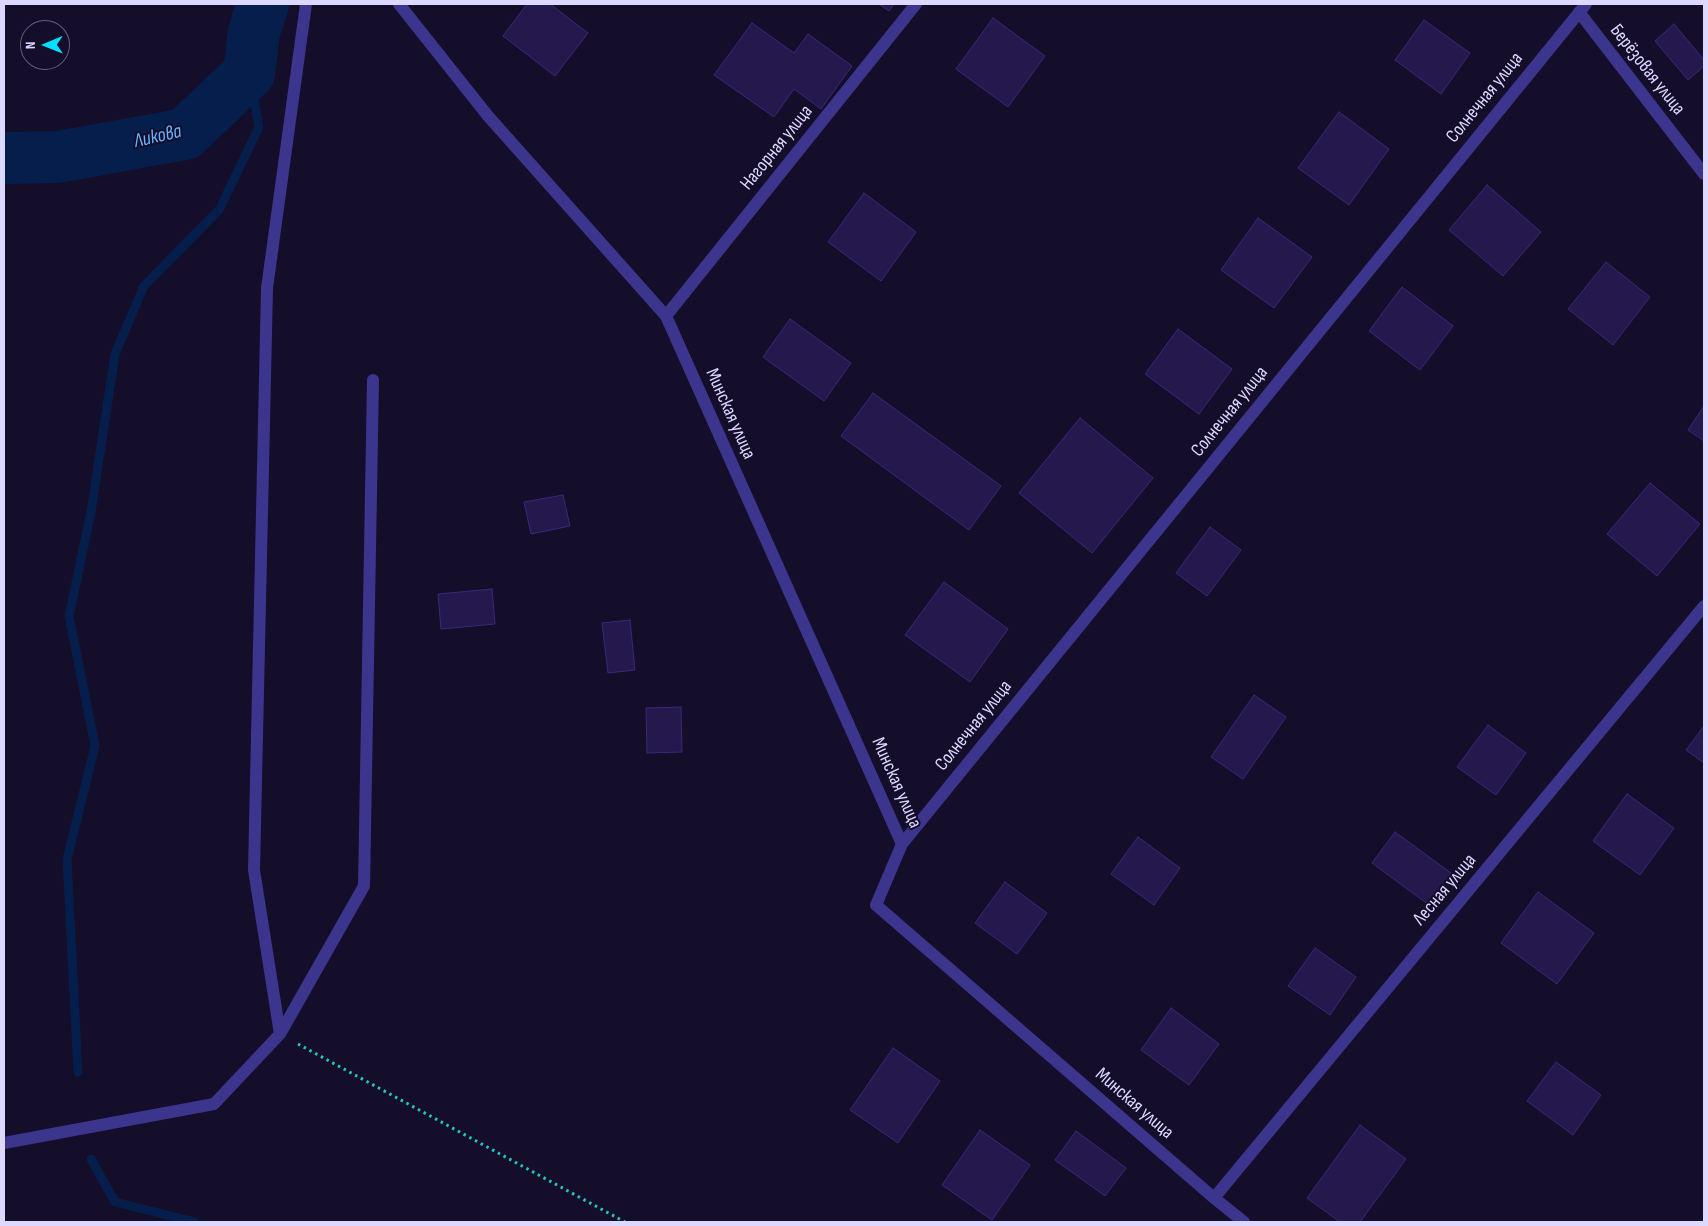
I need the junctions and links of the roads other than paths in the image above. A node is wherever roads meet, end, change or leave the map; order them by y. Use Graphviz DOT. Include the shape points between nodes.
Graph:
graph roads {
  1 [pos="306,4"];
  2 [pos="399,4"];
  3 [pos="916,4"];
  4 [pos="1583,8"];
  5 [pos="1704,174"];
  6 [pos="666,316"];
  7 [pos="373,380"];
  8 [pos="1704,606"];
  9 [pos="902,844"];
  10 [pos="280,1034"];
  11 [pos="4,1143"];
  12 [pos="1214,1198"];
  13 [pos="1244,1222"];
  1 -- 10 [label="street" via="267,288 266,327 254,870"];
  2 -- 6 [label="street, Минская улица" via="488,116"];
  3 -- 6 [label="street, Нагорная улица"];
  4 -- 5 [label="street, Берёзовая улица"];
  4 -- 9 [label="street, Солнечная улица"];
  6 -- 9 [label="street, Минская улица"];
  7 -- 10 [label="street" via="364,886"];
  8 -- 12 [label="street, Лесная улица"];
  9 -- 12 [label="street, Минская улица" via="876,905"];
  10 -- 11 [label="street" via="214,1104"];
  12 -- 13 [label="street, Минская улица"];
}
